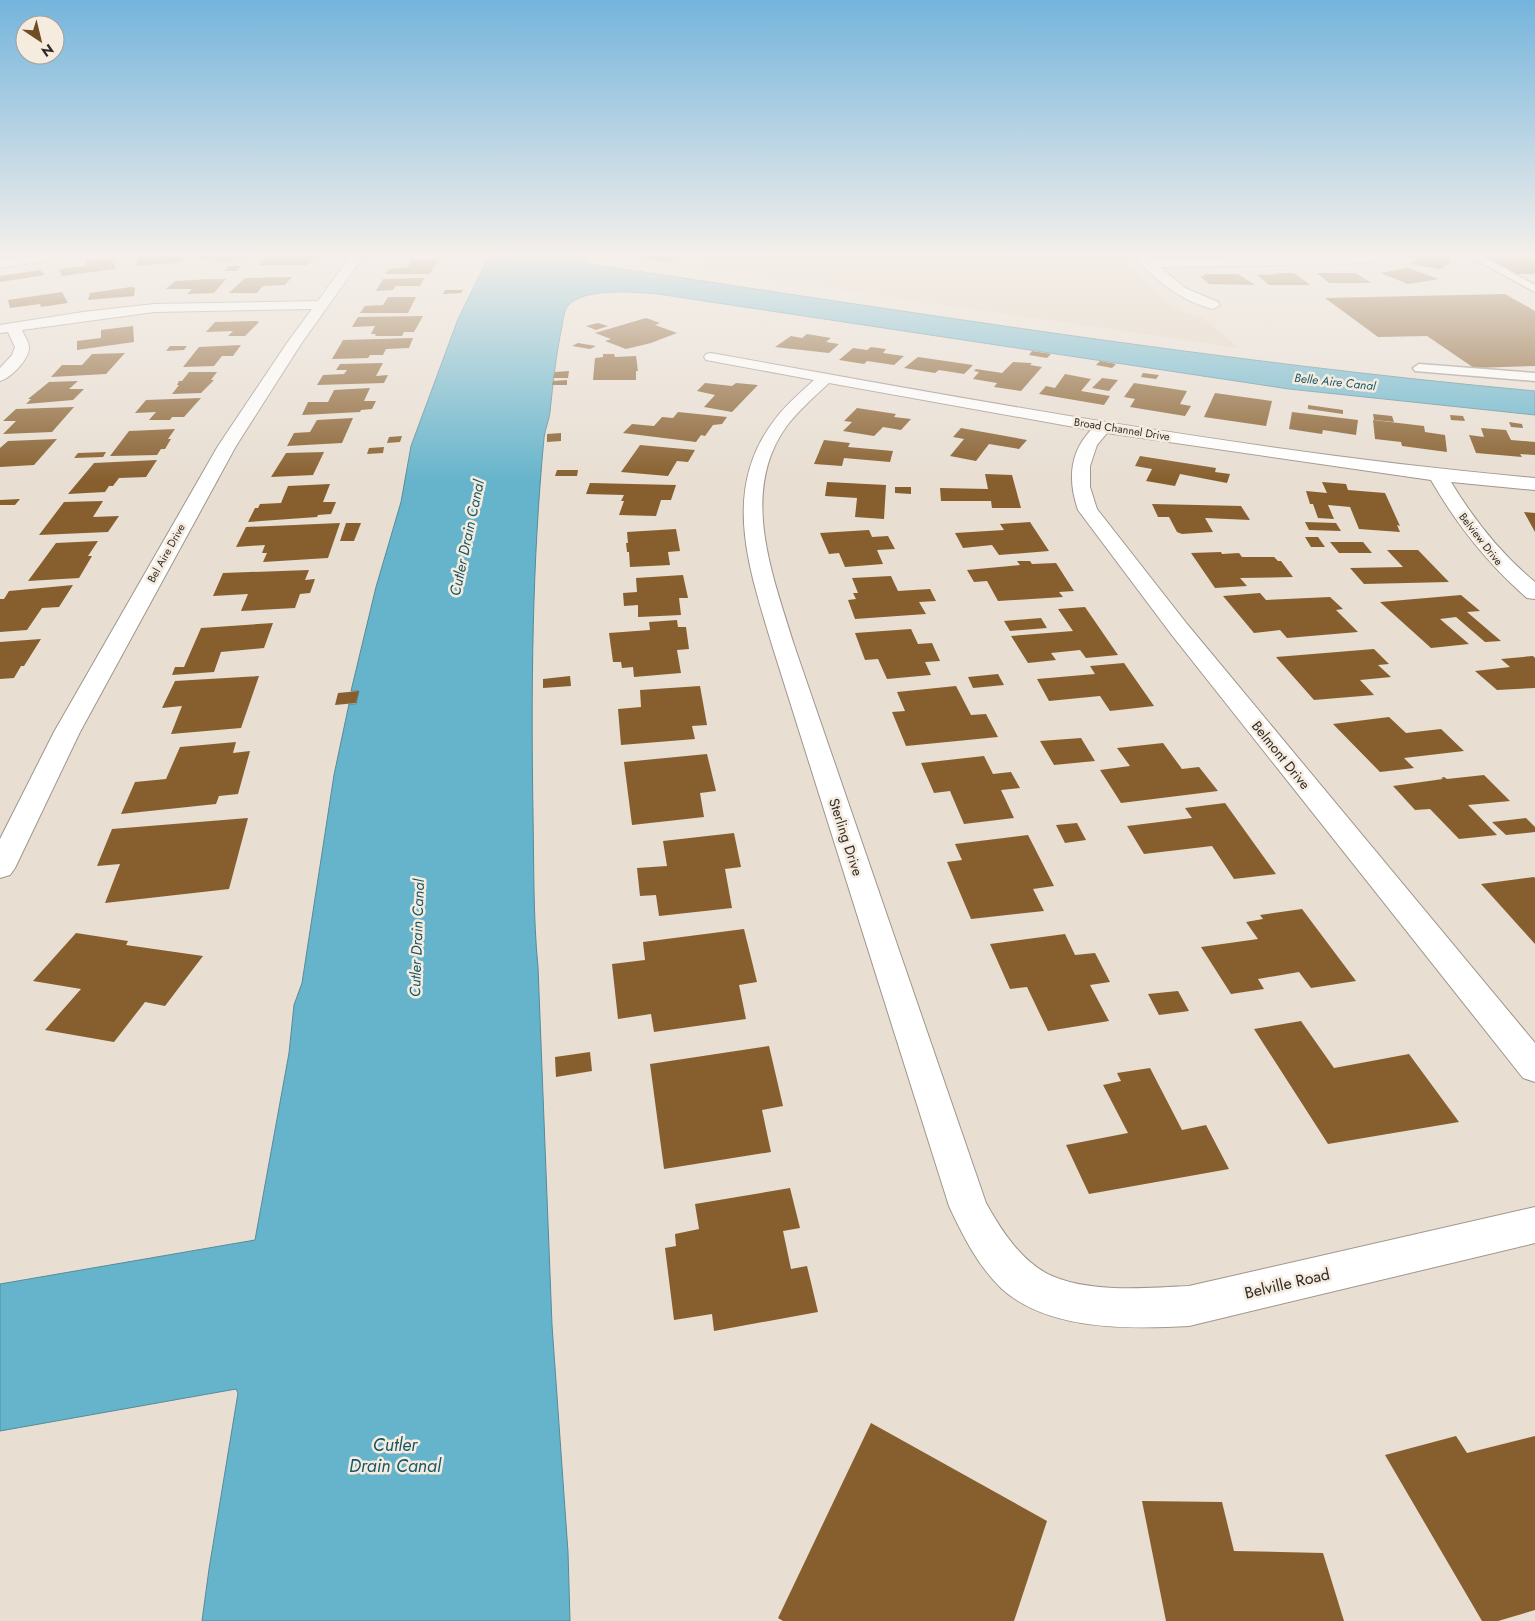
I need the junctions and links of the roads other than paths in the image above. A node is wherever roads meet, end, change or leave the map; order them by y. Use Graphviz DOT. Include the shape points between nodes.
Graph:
graph roads {
  1 [pos="9,330"];
  2 [pos="304,330"];
  3 [pos="712,357"];
  4 [pos="1419,368"];
  5 [pos="0,376"];
  6 [pos="1535,377"];
  7 [pos="826,378"];
  8 [pos="1103,427"];
  9 [pos="1438,475"];
  10 [pos="1535,484"];
  11 [pos="1535,593"];
  12 [pos="0,868"];
  13 [pos="1535,1068"];
  14 [pos="1535,1225"];
  15 [pos="1037,1290"];
  1 -- 5 [label="street" via="22,343 22,350"];
  2 -- 12 [label="street, Bel Aire Drive" via="197,497 68,732"];
  3 -- 7 [label="street, Broad Channel Drive"];
  4 -- 6 [label="lane"];
  7 -- 8 [label="street, Broad Channel Drive"];
  7 -- 15 [label="street, Sterling Drive" via="775,430 760,460 751,499 759,556 786,655 968,1206 978,1228 1013,1272"];
  8 -- 9 [label="street, Broad Channel Drive"];
  8 -- 13 [label="street, Belmont Drive" via="1094,435 1083,455 1081,493 1088,510 1186,637"];
  9 -- 10 [label="street, Broad Channel Drive"];
  9 -- 11 [label="street, Belview Drive" via="1484,545 1508,572"];
  14 -- 15 [label="street, Belville Road" via="1189,1306 1156,1308 1077,1303"];
}
